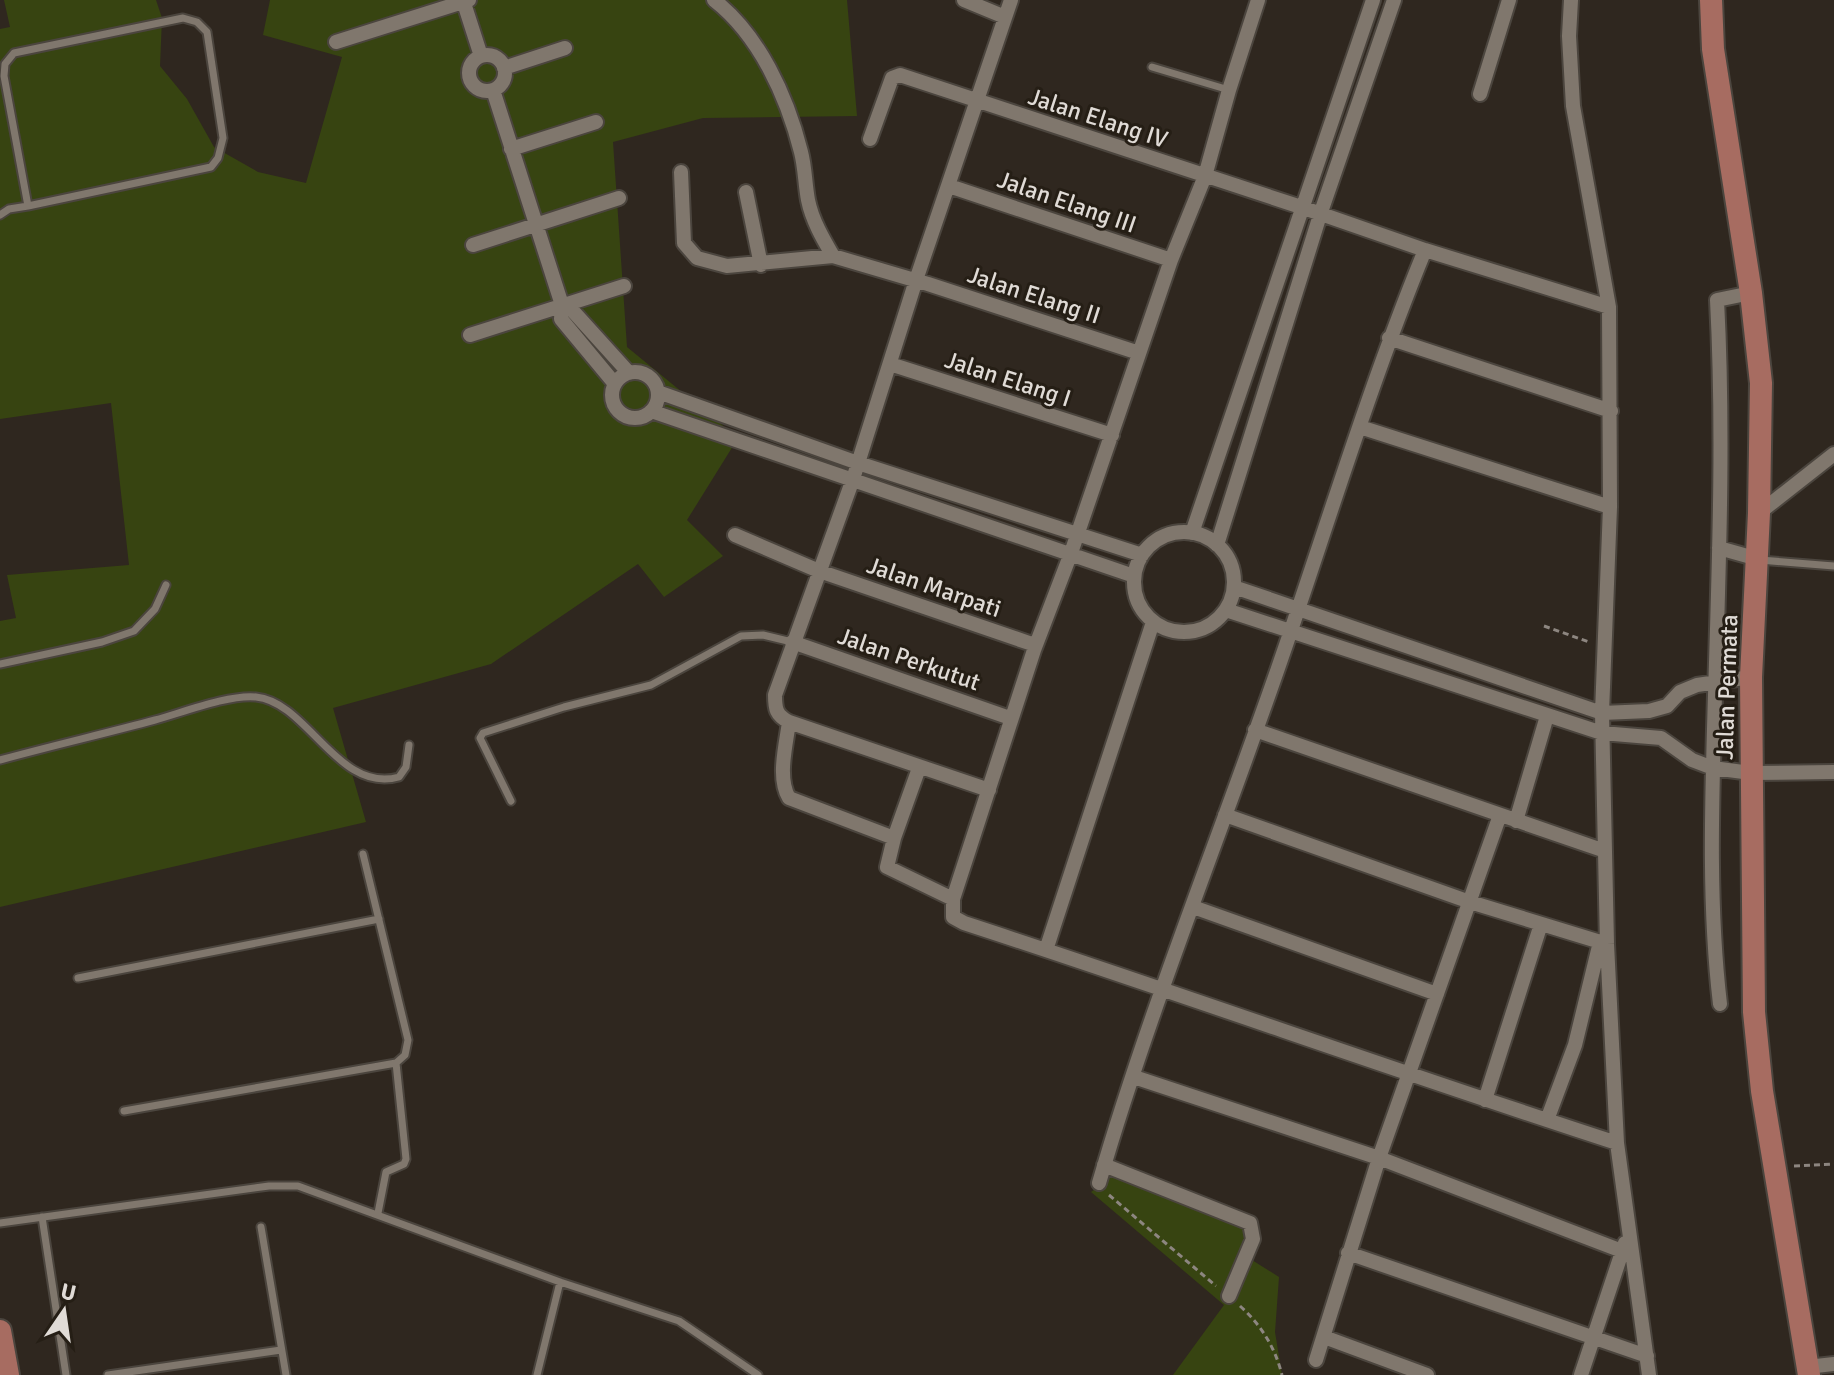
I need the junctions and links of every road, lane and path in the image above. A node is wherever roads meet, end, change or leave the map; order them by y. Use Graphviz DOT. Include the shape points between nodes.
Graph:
graph roads {
  1 [pos="714,0"];
  2 [pos="964,0"];
  3 [pos="1011,0"];
  4 [pos="1258,0"];
  5 [pos="1373,0"];
  6 [pos="1394,0"];
  7 [pos="1509,0"];
  8 [pos="1571,0"];
  9 [pos="1711,0"];
  10 [pos="465,1"];
  11 [pos="1005,17"];
  12 [pos="336,42"];
  13 [pos="565,48"];
  14 [pos="481,56"];
  15 [pos="1152,67"];
  16 [pos="504,68"];
  17 [pos="493,90"];
  18 [pos="1229,90"];
  19 [pos="1480,94"];
  20 [pos="978,102"];
  21 [pos="596,122"];
  22 [pos="870,139"];
  23 [pos="511,149"];
  24 [pos="681,172"];
  25 [pos="1205,176"];
  26 [pos="949,186"];
  27 [pos="746,192"];
  28 [pos="619,198"];
  29 [pos="28,206"];
  30 [pos="1301,207"];
  31 [pos="0,215"];
  32 [pos="1320,215"];
  33 [pos="536,225"];
  34 [pos="473,245"];
  35 [pos="1425,250"];
  36 [pos="833,256"];
  37 [pos="1171,260"];
  38 [pos="761,265"];
  39 [pos="916,280"];
  40 [pos="624,286"];
  41 [pos="1751,293"];
  42 [pos="562,305"];
  43 [pos="1609,307"];
  44 [pos="470,335"];
  45 [pos="1389,338"];
  46 [pos="1139,353"];
  47 [pos="890,364"];
  48 [pos="629,373"];
  49 [pos="615,384"];
  50 [pos="658,392"];
  51 [pos="651,411"];
  52 [pos="1611,411"];
  53 [pos="1360,427"];
  54 [pos="1112,435"];
  55 [pos="1834,454"];
  56 [pos="858,463"];
  57 [pos="853,479"];
  58 [pos="1610,507"];
  59 [pos="1759,513"];
  60 [pos="1192,533"];
  61 [pos="1077,534"];
  62 [pos="735,535"];
  63 [pos="1217,545"];
  64 [pos="1719,548"];
  65 [pos="1071,553"];
  66 [pos="1142,555"];
  67 [pos="1758,559"];
  68 [pos="1834,566"];
  69 [pos="819,571"];
  70 [pos="1134,576"];
  71 [pos="166,585"];
  72 [pos="1234,587"];
  73 [pos="1226,610"];
  74 [pos="1296,610"];
  75 [pos="1153,622"];
  76 [pos="1544,626"];
  77 [pos="1290,629"];
  78 [pos="792,642"];
  79 [pos="1035,645"];
  80 [pos="1604,647"];
  81 [pos="0,664"];
  82 [pos="1751,677"];
  83 [pos="1716,682"];
  84 [pos="1602,713"];
  85 [pos="1547,716"];
  86 [pos="1010,718"];
  87 [pos="789,722"];
  88 [pos="1255,730"];
  89 [pos="1602,733"];
  90 [pos="409,745"];
  91 [pos="0,760"];
  92 [pos="919,768"];
  93 [pos="1713,768"];
  94 [pos="1834,772"];
  95 [pos="1751,773"];
  96 [pos="989,790"];
  97 [pos="511,801"];
  98 [pos="1225,815"];
  99 [pos="1500,815"];
  100 [pos="1516,821"];
  101 [pos="894,838"];
  102 [pos="1605,851"];
  103 [pos="363,854"];
  104 [pos="953,899"];
  105 [pos="1470,902"];
  106 [pos="1193,907"];
  107 [pos="379,919"];
  108 [pos="1541,924"];
  109 [pos="1604,943"];
  110 [pos="1046,950"];
  111 [pos="78,978"];
  112 [pos="1165,988"];
  113 [pos="1437,994"];
  114 [pos="1720,1004"];
  115 [pos="396,1063"];
  116 [pos="1409,1074"];
  117 [pos="1134,1077"];
  118 [pos="1485,1100"];
  119 [pos="124,1111"];
  120 [pos="1547,1120"];
  121 [pos="1617,1143"];
  122 [pos="1379,1158"];
  123 [pos="1834,1164"];
  124 [pos="1104,1165"];
  125 [pos="1774,1167"];
  126 [pos="1099,1183"];
  127 [pos="378,1213"];
  128 [pos="42,1217"];
  129 [pos="0,1223"];
  130 [pos="1629,1225"];
  131 [pos="261,1227"];
  132 [pos="1622,1251"];
  133 [pos="1348,1253"];
  134 [pos="560,1282"];
  135 [pos="1229,1296"];
  136 [pos="0,1331"];
  137 [pos="1324,1337"];
  138 [pos="1593,1339"];
  139 [pos="281,1350"];
  140 [pos="1647,1356"];
  141 [pos="1316,1360"];
  142 [pos="1834,1364"];
  143 [pos="1808,1371"];
  144 [pos="8,1375"];
  145 [pos="66,1375"];
  146 [pos="108,1375"];
  147 [pos="286,1375"];
  148 [pos="537,1375"];
  149 [pos="758,1375"];
  150 [pos="1282,1375"];
  151 [pos="1427,1375"];
  152 [pos="1581,1375"];
  153 [pos="1649,1375"];
  1 -- 36 [label="street" via="744,28 770,72 802,154 809,204"];
  2 -- 11 [label="street"];
  3 -- 11 [label="street"];
  4 -- 18 [label="street"];
  5 -- 30 [label="street"];
  6 -- 32 [label="street"];
  7 -- 19 [label="street"];
  8 -- 43 [label="street" via="1573,106"];
  9 -- 41 [label="main road, Jalan Permata" via="1713,49"];
  10 -- 12 [label="street"];
  10 -- 14 [label="street"];
  11 -- 20 [label="street"];
  13 -- 16 [label="street"];
  14 -- 16 [label="street" via="493,56"];
  14 -- 17 [label="street" via="469,67 469,79 476,88"];
  15 -- 18 [label="lane"];
  16 -- 17 [label="street" via="504,79"];
  17 -- 23 [label="street"];
  18 -- 25 [label="street"];
  20 -- 22 [label="street, Jalan Elang IV" via="895,75"];
  20 -- 25 [label="street, Jalan Elang IV"];
  20 -- 26 [label="street"];
  21 -- 23 [label="street"];
  23 -- 33 [label="street"];
  24 -- 38 [label="street" via="684,243 689,252 711,264"];
  25 -- 30 [label="street, Jalan Elang IV"];
  25 -- 37 [label="street"];
  26 -- 37 [label="street, Jalan Elang III"];
  26 -- 39 [label="street"];
  27 -- 38 [label="street"];
  28 -- 33 [label="street"];
  29 -- 29 [label="lane" via="211,167 223,138 207,32 197,22 183,18 14,53 4,76"];
  29 -- 31 [label="lane"];
  30 -- 32 [label="street, Jalan Elang IV"];
  30 -- 60 [label="street"];
  32 -- 35 [label="street, Jalan Elang IV"];
  32 -- 63 [label="street"];
  33 -- 34 [label="street"];
  33 -- 42 [label="street"];
  35 -- 43 [label="street, Jalan Elang IV"];
  35 -- 45 [label="street"];
  36 -- 38 [label="street"];
  36 -- 39 [label="street, Jalan Elang II"];
  37 -- 46 [label="street"];
  39 -- 46 [label="street, Jalan Elang II"];
  39 -- 47 [label="street"];
  40 -- 42 [label="street"];
  41 -- 59 [label="main road, Jalan Permata" via="1762,404"];
  41 -- 64 [label="street" via="1717,300"];
  42 -- 44 [label="street"];
  42 -- 48 [label="street"];
  42 -- 49 [label="street" via="561,319"];
  43 -- 52 [label="street"];
  45 -- 52 [label="street"];
  45 -- 53 [label="street"];
  46 -- 54 [label="street"];
  47 -- 54 [label="street, Jalan Elang I"];
  47 -- 56 [label="street"];
  48 -- 49 [label="street"];
  48 -- 50 [label="street" via="648,376"];
  49 -- 51 [label="street" via="612,397 618,410 631,417"];
  50 -- 51 [label="street"];
  50 -- 56 [label="street"];
  51 -- 57 [label="street"];
  52 -- 58 [label="street"];
  53 -- 58 [label="street"];
  53 -- 74 [label="street"];
  54 -- 61 [label="street"];
  55 -- 59 [label="street"];
  56 -- 57 [label="street"];
  56 -- 61 [label="street"];
  57 -- 65 [label="street"];
  57 -- 69 [label="street"];
  58 -- 80 [label="street"];
  59 -- 67 [label="main road, Jalan Permata"];
  60 -- 63 [label="street"];
  60 -- 66 [label="street" via="1169,534"];
  61 -- 65 [label="street"];
  61 -- 66 [label="street"];
  62 -- 69 [label="street, Jalan Marpati"];
  63 -- 72 [label="street" via="1230,564"];
  64 -- 67 [label="street"];
  64 -- 83 [label="street"];
  65 -- 70 [label="street"];
  65 -- 79 [label="street"];
  66 -- 70 [label="street"];
  67 -- 68 [label="lane"];
  67 -- 82 [label="main road, Jalan Permata"];
  69 -- 78 [label="street"];
  69 -- 79 [label="street, Jalan Marpati"];
  70 -- 75 [label="street" via="1137,602"];
  71 -- 81 [label="lane" via="155,609 134,631"];
  72 -- 73 [label="street"];
  72 -- 74 [label="street"];
  73 -- 75 [label="street" via="1198,630 1175,632"];
  73 -- 77 [label="street"];
  74 -- 77 [label="street"];
  74 -- 84 [label="street"];
  75 -- 110 [label="street"];
  76 -- 80 [label="path"];
  77 -- 85 [label="street"];
  77 -- 88 [label="street"];
  78 -- 86 [label="street, Jalan Perkutut"];
  78 -- 87 [label="street" via="775,695 775,710"];
  78 -- 97 [label="lane" via="741,636 651,685 483,733 480,738"];
  79 -- 86 [label="street"];
  80 -- 84 [label="street"];
  82 -- 83 [label="street"];
  82 -- 95 [label="main road, Jalan Permata"];
  83 -- 84 [label="street" via="1680,692 1660,709"];
  83 -- 93 [label="street"];
  84 -- 89 [label="street"];
  85 -- 89 [label="street"];
  85 -- 100 [label="street"];
  86 -- 96 [label="street"];
  87 -- 92 [label="street"];
  87 -- 101 [label="street" via="784,768 789,798"];
  88 -- 98 [label="street"];
  88 -- 99 [label="street"];
  89 -- 93 [label="street" via="1661,738"];
  89 -- 102 [label="street"];
  90 -- 91 [label="lane" via="399,777 386,781 361,776 282,708 259,697"];
  92 -- 96 [label="street"];
  92 -- 101 [label="street"];
  93 -- 95 [label="street"];
  93 -- 114 [label="street" via="1713,945"];
  94 -- 95 [label="street"];
  95 -- 125 [label="main road, Jalan Permata" via="1754,1012"];
  96 -- 104 [label="street"];
  98 -- 105 [label="street"];
  98 -- 106 [label="street"];
  99 -- 100 [label="street"];
  99 -- 105 [label="street"];
  100 -- 102 [label="street"];
  101 -- 104 [label="street" via="887,867"];
  102 -- 109 [label="street"];
  103 -- 107 [label="lane"];
  104 -- 110 [label="street" via="951,911 958,920"];
  105 -- 108 [label="street"];
  105 -- 113 [label="street"];
  106 -- 112 [label="street"];
  106 -- 113 [label="street"];
  107 -- 111 [label="lane"];
  107 -- 115 [label="lane" via="408,1040 405,1055"];
  108 -- 109 [label="street"];
  108 -- 118 [label="street"];
  109 -- 120 [label="street"];
  109 -- 121 [label="street"];
  110 -- 112 [label="street"];
  112 -- 116 [label="street"];
  112 -- 117 [label="street"];
  113 -- 116 [label="street"];
  115 -- 119 [label="lane"];
  115 -- 127 [label="lane" via="407,1154 404,1164 386,1172"];
  116 -- 118 [label="street"];
  116 -- 122 [label="street"];
  117 -- 122 [label="street"];
  117 -- 124 [label="street"];
  118 -- 120 [label="street"];
  120 -- 121 [label="street"];
  121 -- 130 [label="street"];
  122 -- 132 [label="street"];
  122 -- 133 [label="street"];
  123 -- 125 [label="path"];
  124 -- 126 [label="street"];
  124 -- 135 [label="street" via="1250,1223 1253,1239"];
  125 -- 143 [label="main road, Jalan Permata"];
  126 -- 135 [label="path"];
  127 -- 128 [label="lane" via="285,1184"];
  127 -- 134 [label="lane"];
  128 -- 129 [label="lane"];
  128 -- 145 [label="lane"];
  130 -- 132 [label="street"];
  130 -- 140 [label="street"];
  131 -- 139 [label="lane"];
  132 -- 138 [label="street"];
  133 -- 137 [label="street"];
  133 -- 138 [label="street"];
  134 -- 148 [label="lane"];
  134 -- 149 [label="lane" via="688,1326"];
  135 -- 150 [label="path" via="1267,1336"];
  136 -- 144 [label="main road"];
  137 -- 141 [label="street"];
  137 -- 151 [label="street"];
  138 -- 140 [label="street"];
  138 -- 152 [label="street"];
  139 -- 146 [label="lane"];
  139 -- 147 [label="lane"];
  140 -- 153 [label="street"];
  142 -- 143 [label="street"];
}
